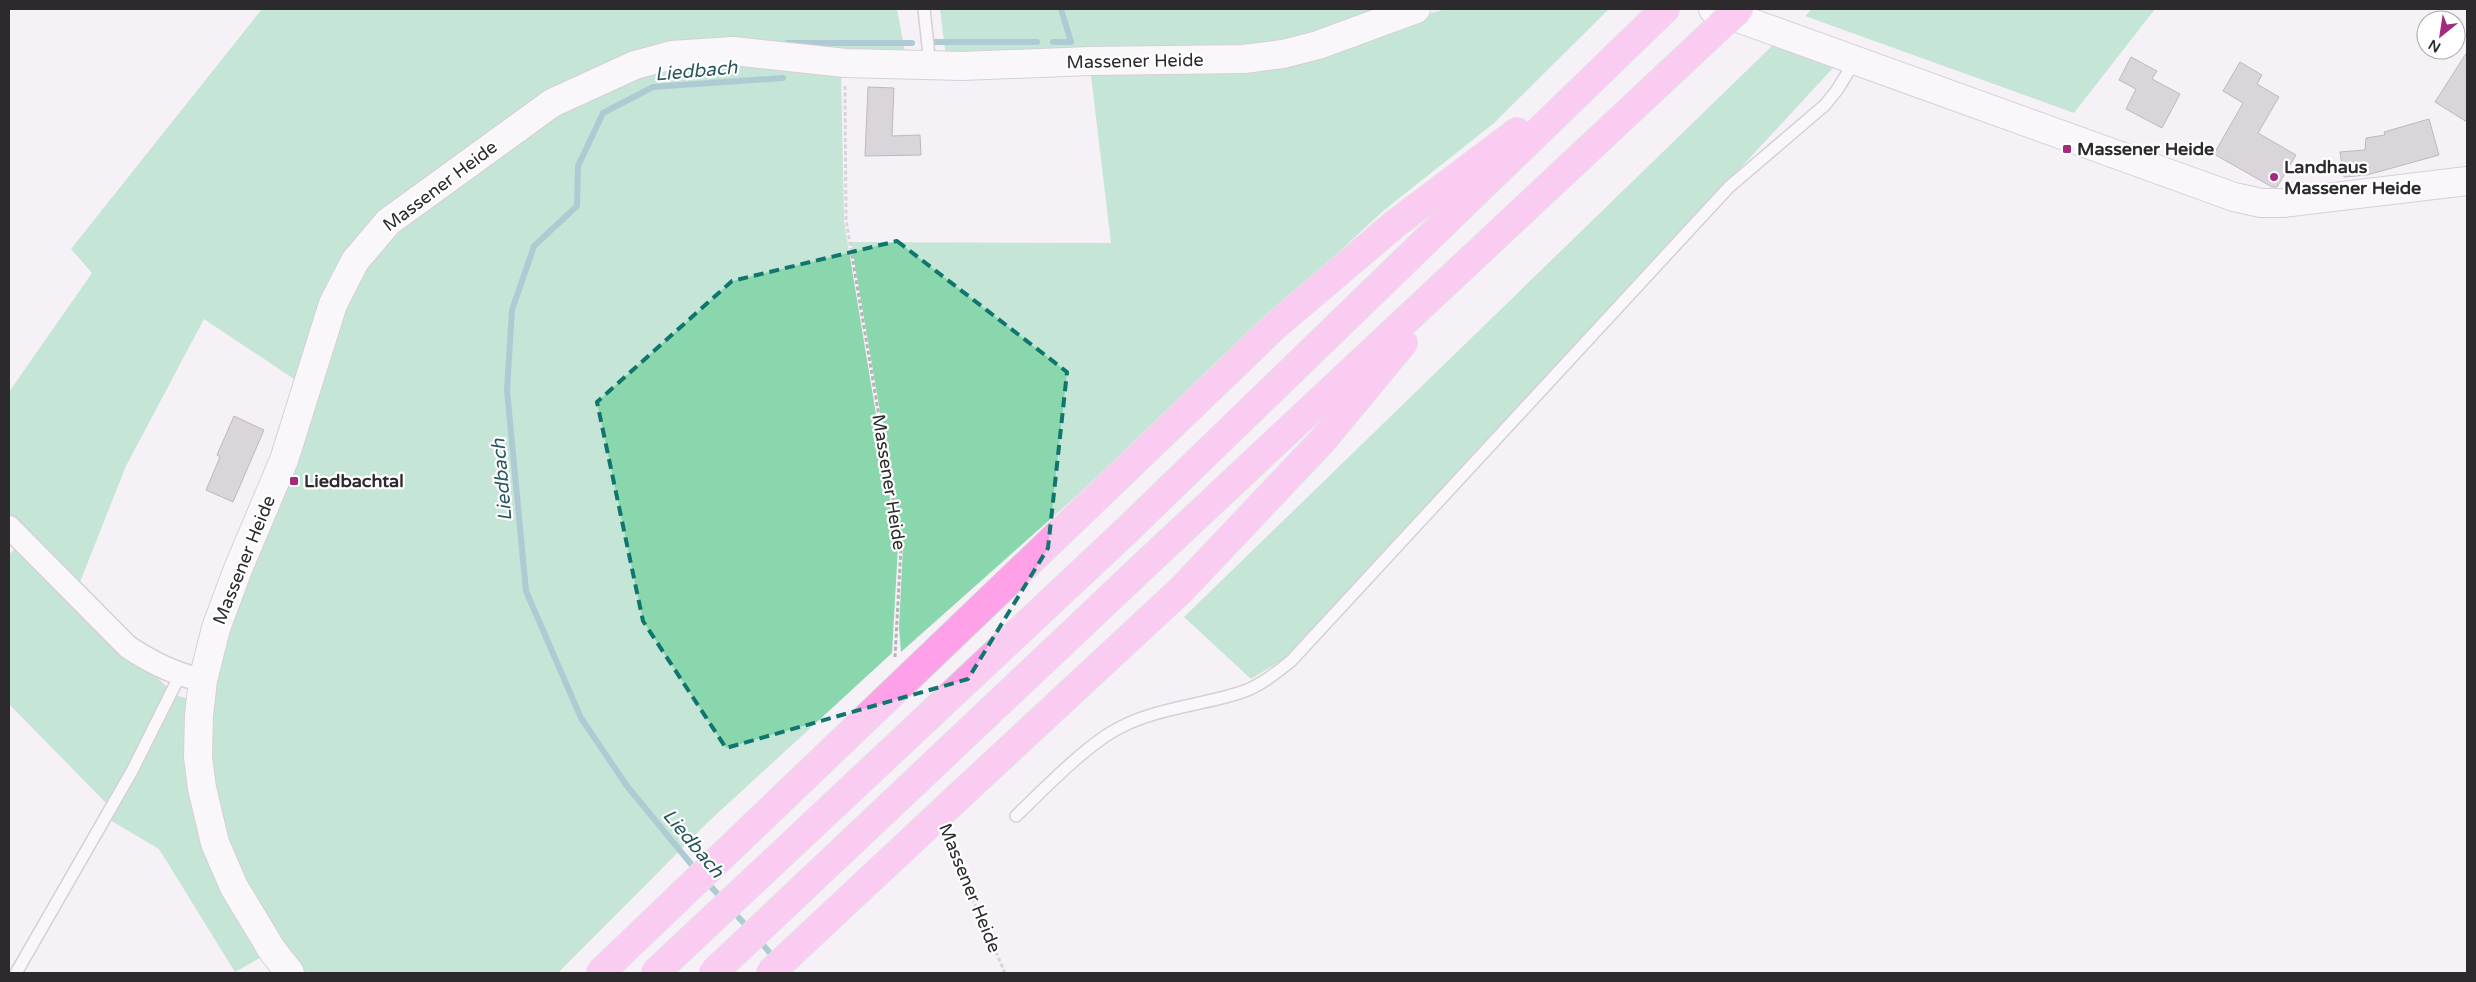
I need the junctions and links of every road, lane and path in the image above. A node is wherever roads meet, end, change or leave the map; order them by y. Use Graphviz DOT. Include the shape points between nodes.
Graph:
graph roads {
  1 [pos="924,9"];
  2 [pos="1416,9"];
  3 [pos="1665,9"];
  4 [pos="1713,9"];
  5 [pos="1739,9"];
  6 [pos="1616,57"];
  7 [pos="1856,59"];
  8 [pos="845,63"];
  9 [pos="930,65"];
  10 [pos="2467,181"];
  11 [pos="1476,256"];
  12 [pos="9,527"];
  13 [pos="894,667"];
  14 [pos="192,677"];
  15 [pos="1016,816"];
  16 [pos="948,837"];
  17 [pos="16,973"];
  18 [pos="290,973"];
  19 [pos="600,973"];
  20 [pos="655,973"];
  21 [pos="713,973"];
  22 [pos="770,973"];
  23 [pos="1005,973"];
  1 -- 9 [label="lane"];
  2 -- 9 [label="street, Massener Heide" via="1318,45 1244,59"];
  3 -- 6 [label="highway"];
  4 -- 7 [label="street"];
  5 -- 11 [label="highway, bridge"];
  6 -- 19 [label="highway, bridge" via="1395,224 1276,325"];
  6 -- 20 [label="highway, bridge" via="1126,531"];
  7 -- 10 [label="street" via="2234,196 2261,202 2284,203"];
  7 -- 15 [label="lane" via="1825,105 1729,188 1291,661 1243,692 1162,712 1120,727 1090,749"];
  8 -- 9 [label="street, Massener Heide"];
  8 -- 13 [label="path, Massener Heide" via="846,220 901,547"];
  8 -- 14 [label="street, Massener Heide" via="733,51 672,55 635,65 552,103 388,222 355,261 333,304 284,460 216,628"];
  11 -- 21 [label="highway, bridge"];
  11 -- 22 [label="highway, bridge" via="1322,441 1181,590"];
  12 -- 14 [label="street" via="128,647 149,661"];
  14 -- 17 [label="lane, Massener Heide" via="132,771"];
  14 -- 18 [label="street, Massener Heide" via="199,715 198,757 202,788 215,843 234,887 272,950"];
  16 -- 23 [label="path, Massener Heide"];
}
